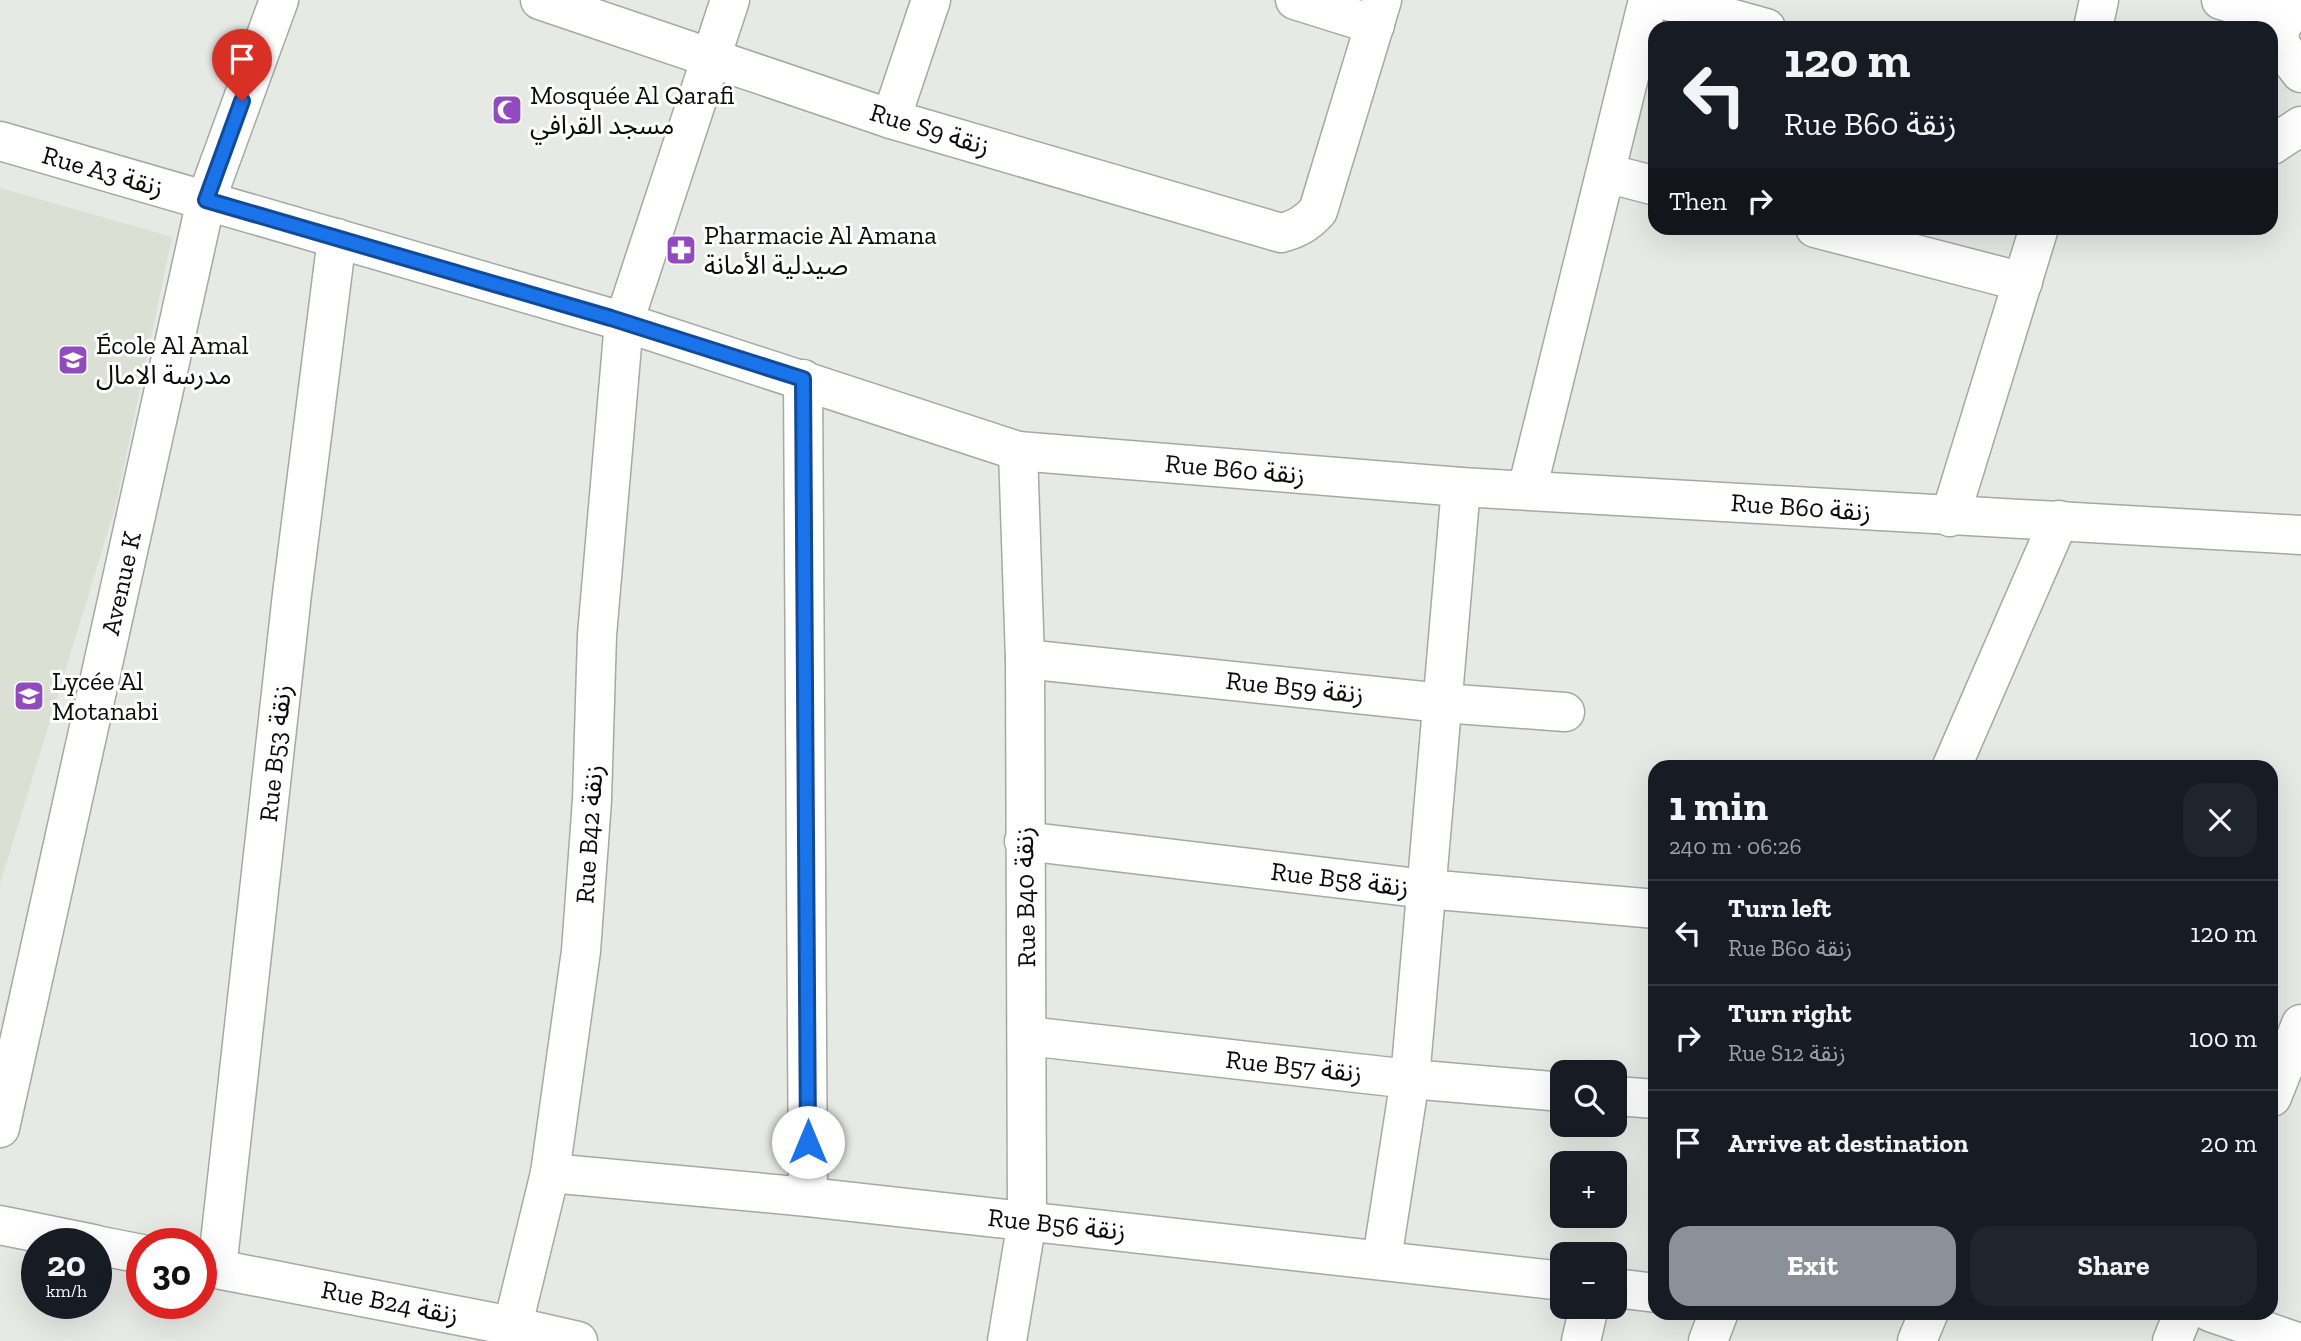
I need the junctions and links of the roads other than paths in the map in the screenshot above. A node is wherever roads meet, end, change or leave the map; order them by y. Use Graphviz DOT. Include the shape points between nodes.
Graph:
graph roads {
  1 [pos="278,0"];
  2 [pos="540,0"];
  3 [pos="730,0"];
  4 [pos="931,0"];
  5 [pos="1294,0"];
  6 [pos="1648,0"];
  7 [pos="1664,0"];
  8 [pos="2099,0"];
  9 [pos="2221,0"];
  10 [pos="2293,10"];
  11 [pos="1378,12"];
  12 [pos="1740,21"];
  13 [pos="2094,21"];
  14 [pos="711,56"];
  15 [pos="2301,73"];
  16 [pos="891,119"];
  17 [pos="2301,126"];
  18 [pos="0,141"];
  19 [pos="2278,141"];
  20 [pos="1606,173"];
  21 [pos="1648,184"];
  22 [pos="206,200"];
  23 [pos="1842,235"];
  24 [pos="2037,235"];
  25 [pos="337,238"];
  26 [pos="2023,282"];
  27 [pos="624,322"];
  28 [pos="803,379"];
  29 [pos="1018,451"];
  30 [pos="1461,487"];
  31 [pos="1527,490"];
  32 [pos="1950,517"];
  33 [pos="2059,520"];
  34 [pos="2301,535"];
  35 [pos="1025,659"];
  36 [pos="1442,703"];
  37 [pos="1565,712"];
  38 [pos="1955,760"];
  39 [pos="1024,841"];
  40 [pos="1426,890"];
  41 [pos="1648,908"];
  42 [pos="2301,1024"];
  43 [pos="1027,1036"];
  44 [pos="1410,1079"];
  45 [pos="2278,1082"];
  46 [pos="1550,1091"];
  47 [pos="1627,1097"];
  48 [pos="1648,1098"];
  49 [pos="0,1128"];
  50 [pos="550,1173"];
  51 [pos="808,1197"];
  52 [pos="1027,1221"];
  53 [pos="0,1225"];
  54 [pos="214,1228"];
  55 [pos="21,1229"];
  56 [pos="1381,1259"];
  57 [pos="217,1269"];
  58 [pos="1550,1279"];
  59 [pos="1627,1289"];
  60 [pos="1648,1292"];
  61 [pos="1586,1319"];
  62 [pos="1716,1320"];
  63 [pos="1926,1320"];
  64 [pos="2181,1320"];
  65 [pos="2233,1320"];
  66 [pos="510,1334"];
  67 [pos="578,1341"];
  68 [pos="1007,1341"];
  69 [pos="1581,1341"];
  70 [pos="1708,1341"];
  71 [pos="1917,1341"];
  72 [pos="2172,1341"];
  73 [pos="2294,1341"];
  1 -- 22 [label="street, Avenue K"];
  2 -- 14 [label="street, Rue S9 زنقة"];
  3 -- 14 [label="street, Rue B42 زنقة"];
  4 -- 16 [label="street"];
  5 -- 11 [label="street"];
  6 -- 20 [label="street"];
  7 -- 12 [label="street"];
  8 -- 13 [label="street"];
  9 -- 10 [label="street"];
  10 -- 15 [label="street" via="2280,31 2282,49"];
  11 -- 16 [label="street, Rue S9 زنقة" via="1318,211 1294,230 1281,233"];
  14 -- 16 [label="street, Rue S9 زنقة"];
  14 -- 27 [label="street, Rue B42 زنقة"];
  17 -- 19 [label="street"];
  18 -- 22 [label="street, Rue A3 زنقة"];
  20 -- 21 [label="street"];
  20 -- 31 [label="street"];
  22 -- 25 [label="street, Rue B60 زنقة"];
  22 -- 49 [label="street, Avenue K"];
  23 -- 26 [label="street"];
  24 -- 26 [label="street"];
  25 -- 27 [label="street, Rue B60 زنقة"];
  25 -- 54 [label="street, Rue B53 زنقة"];
  26 -- 32 [label="street"];
  27 -- 28 [label="street, Rue B60 زنقة"];
  27 -- 50 [label="street, Rue B42 زنقة" via="597,635 581,951"];
  28 -- 29 [label="street, Rue B60 زنقة"];
  28 -- 51 [label="street"];
  29 -- 30 [label="street, Rue B60 زنقة"];
  29 -- 35 [label="street, Rue B40 زنقة"];
  30 -- 31 [label="street, Rue B60 زنقة"];
  30 -- 36 [label="street"];
  31 -- 32 [label="street, Rue B60 زنقة"];
  32 -- 33 [label="street, Rue B60 زنقة"];
  33 -- 34 [label="street, Rue B60 زنقة"];
  33 -- 38 [label="street"];
  35 -- 36 [label="street, Rue B59 زنقة"];
  35 -- 39 [label="street, Rue B40 زنقة"];
  36 -- 37 [label="street, Rue B59 زنقة"];
  36 -- 40 [label="street"];
  39 -- 40 [label="street, Rue B58 زنقة"];
  39 -- 43 [label="street, Rue B40 زنقة"];
  40 -- 41 [label="street, Rue B58 زنقة"];
  40 -- 44 [label="street"];
  42 -- 45 [label="street"];
  43 -- 44 [label="street, Rue B57 زنقة"];
  43 -- 52 [label="street, Rue B40 زنقة"];
  44 -- 46 [label="street, Rue B57 زنقة"];
  44 -- 56 [label="street"];
  47 -- 48 [label="street"];
  50 -- 51 [label="street, Rue B56 زنقة"];
  50 -- 66 [label="street, Rue B42 زنقة"];
  51 -- 52 [label="street, Rue B56 زنقة"];
  52 -- 56 [label="street, Rue B56 زنقة"];
  52 -- 68 [label="street, Rue B40 زنقة"];
  53 -- 55 [label="street"];
  56 -- 58 [label="street, Rue B56 زنقة"];
  57 -- 66 [label="street, Rue B24 زنقة"];
  59 -- 60 [label="street"];
  61 -- 69 [label="street"];
  62 -- 70 [label="street"];
  63 -- 71 [label="street"];
  64 -- 72 [label="street"];
  65 -- 73 [label="street"];
  66 -- 67 [label="street, Rue B24 زنقة"];
}
